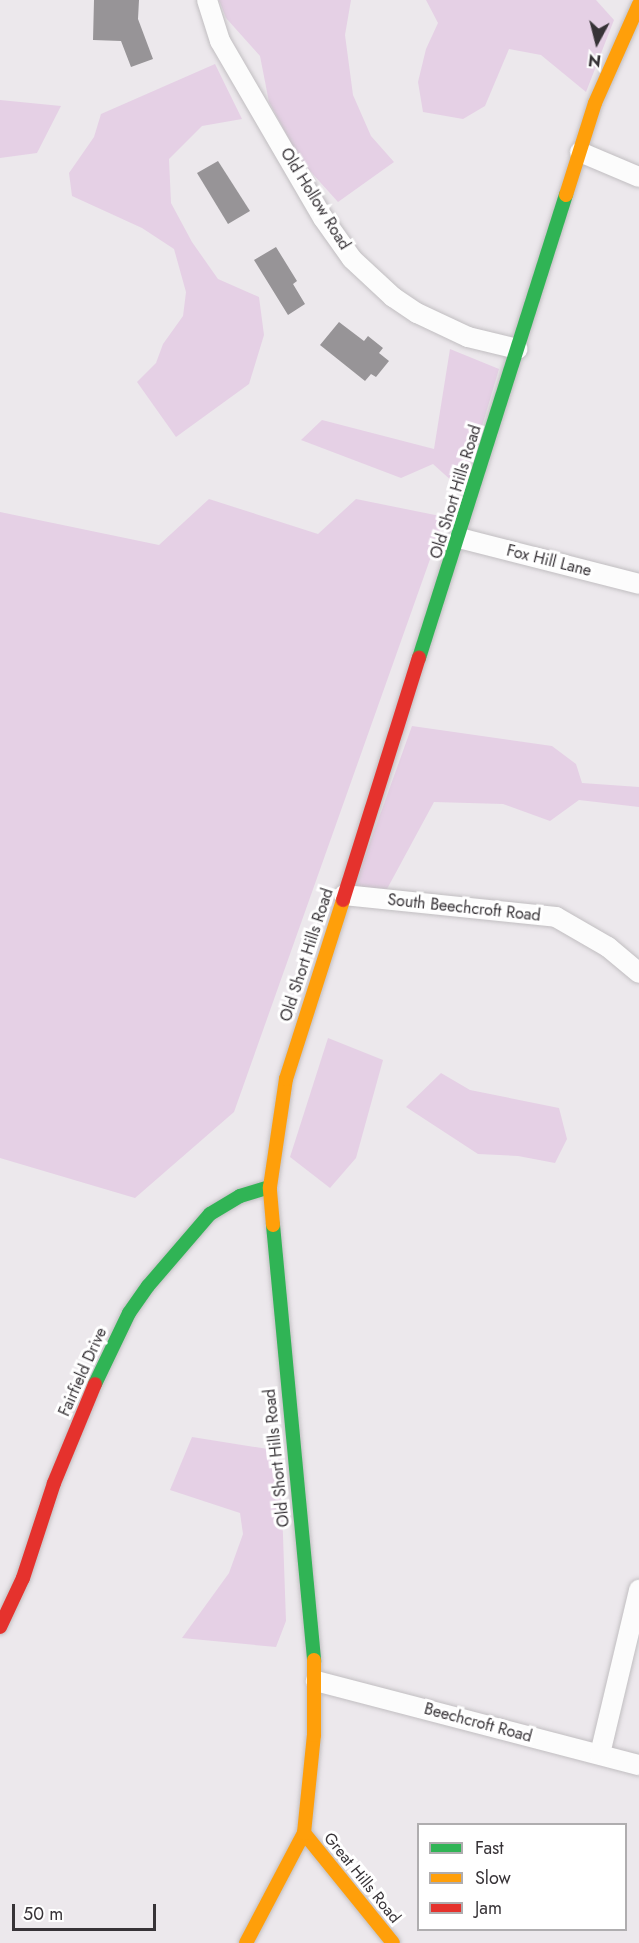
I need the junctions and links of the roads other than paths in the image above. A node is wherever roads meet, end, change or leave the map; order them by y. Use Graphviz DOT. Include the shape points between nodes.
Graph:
graph roads {
  1 [pos="207,0"];
  2 [pos="639,4"];
  3 [pos="580,152"];
  4 [pos="639,177"];
  5 [pos="518,349"];
  6 [pos="459,538"];
  7 [pos="639,584"];
  8 [pos="344,895"];
  9 [pos="639,973"];
  10 [pos="270,1187"];
  11 [pos="639,1590"];
  12 [pos="0,1627"];
  13 [pos="316,1681"];
  14 [pos="600,1754"];
  15 [pos="639,1765"];
  16 [pos="304,1833"];
  17 [pos="246,1943"];
  18 [pos="393,1943"];
  1 -- 5 [label="street, Old Hollow Road" via="220,41 323,219 352,259 393,297 433,322 468,337"];
  2 -- 3 [label="main road, Old Short Hills Road" via="595,103"];
  3 -- 4 [label="street"];
  3 -- 5 [label="main road, Old Short Hills Road"];
  5 -- 6 [label="main road, Old Short Hills Road"];
  6 -- 7 [label="street, Fox Hill Lane"];
  6 -- 8 [label="main road, Old Short Hills Road"];
  8 -- 9 [label="street, South Beechcroft Road" via="556,917 608,947"];
  8 -- 10 [label="main road, Old Short Hills Road" via="286,1079"];
  10 -- 12 [label="main road, Fairfield Drive" via="240,1196 210,1214 129,1313 54,1483 23,1578"];
  10 -- 13 [label="main road, Old Short Hills Road"];
  11 -- 14 [label="street"];
  13 -- 14 [label="street, Beechcroft Road"];
  13 -- 16 [label="main road, Old Short Hills Road"];
  14 -- 15 [label="street, Beechcroft Road"];
  16 -- 17 [label="main road, Old Short Hills Road"];
  16 -- 18 [label="main road, Great Hills Road"];
}
